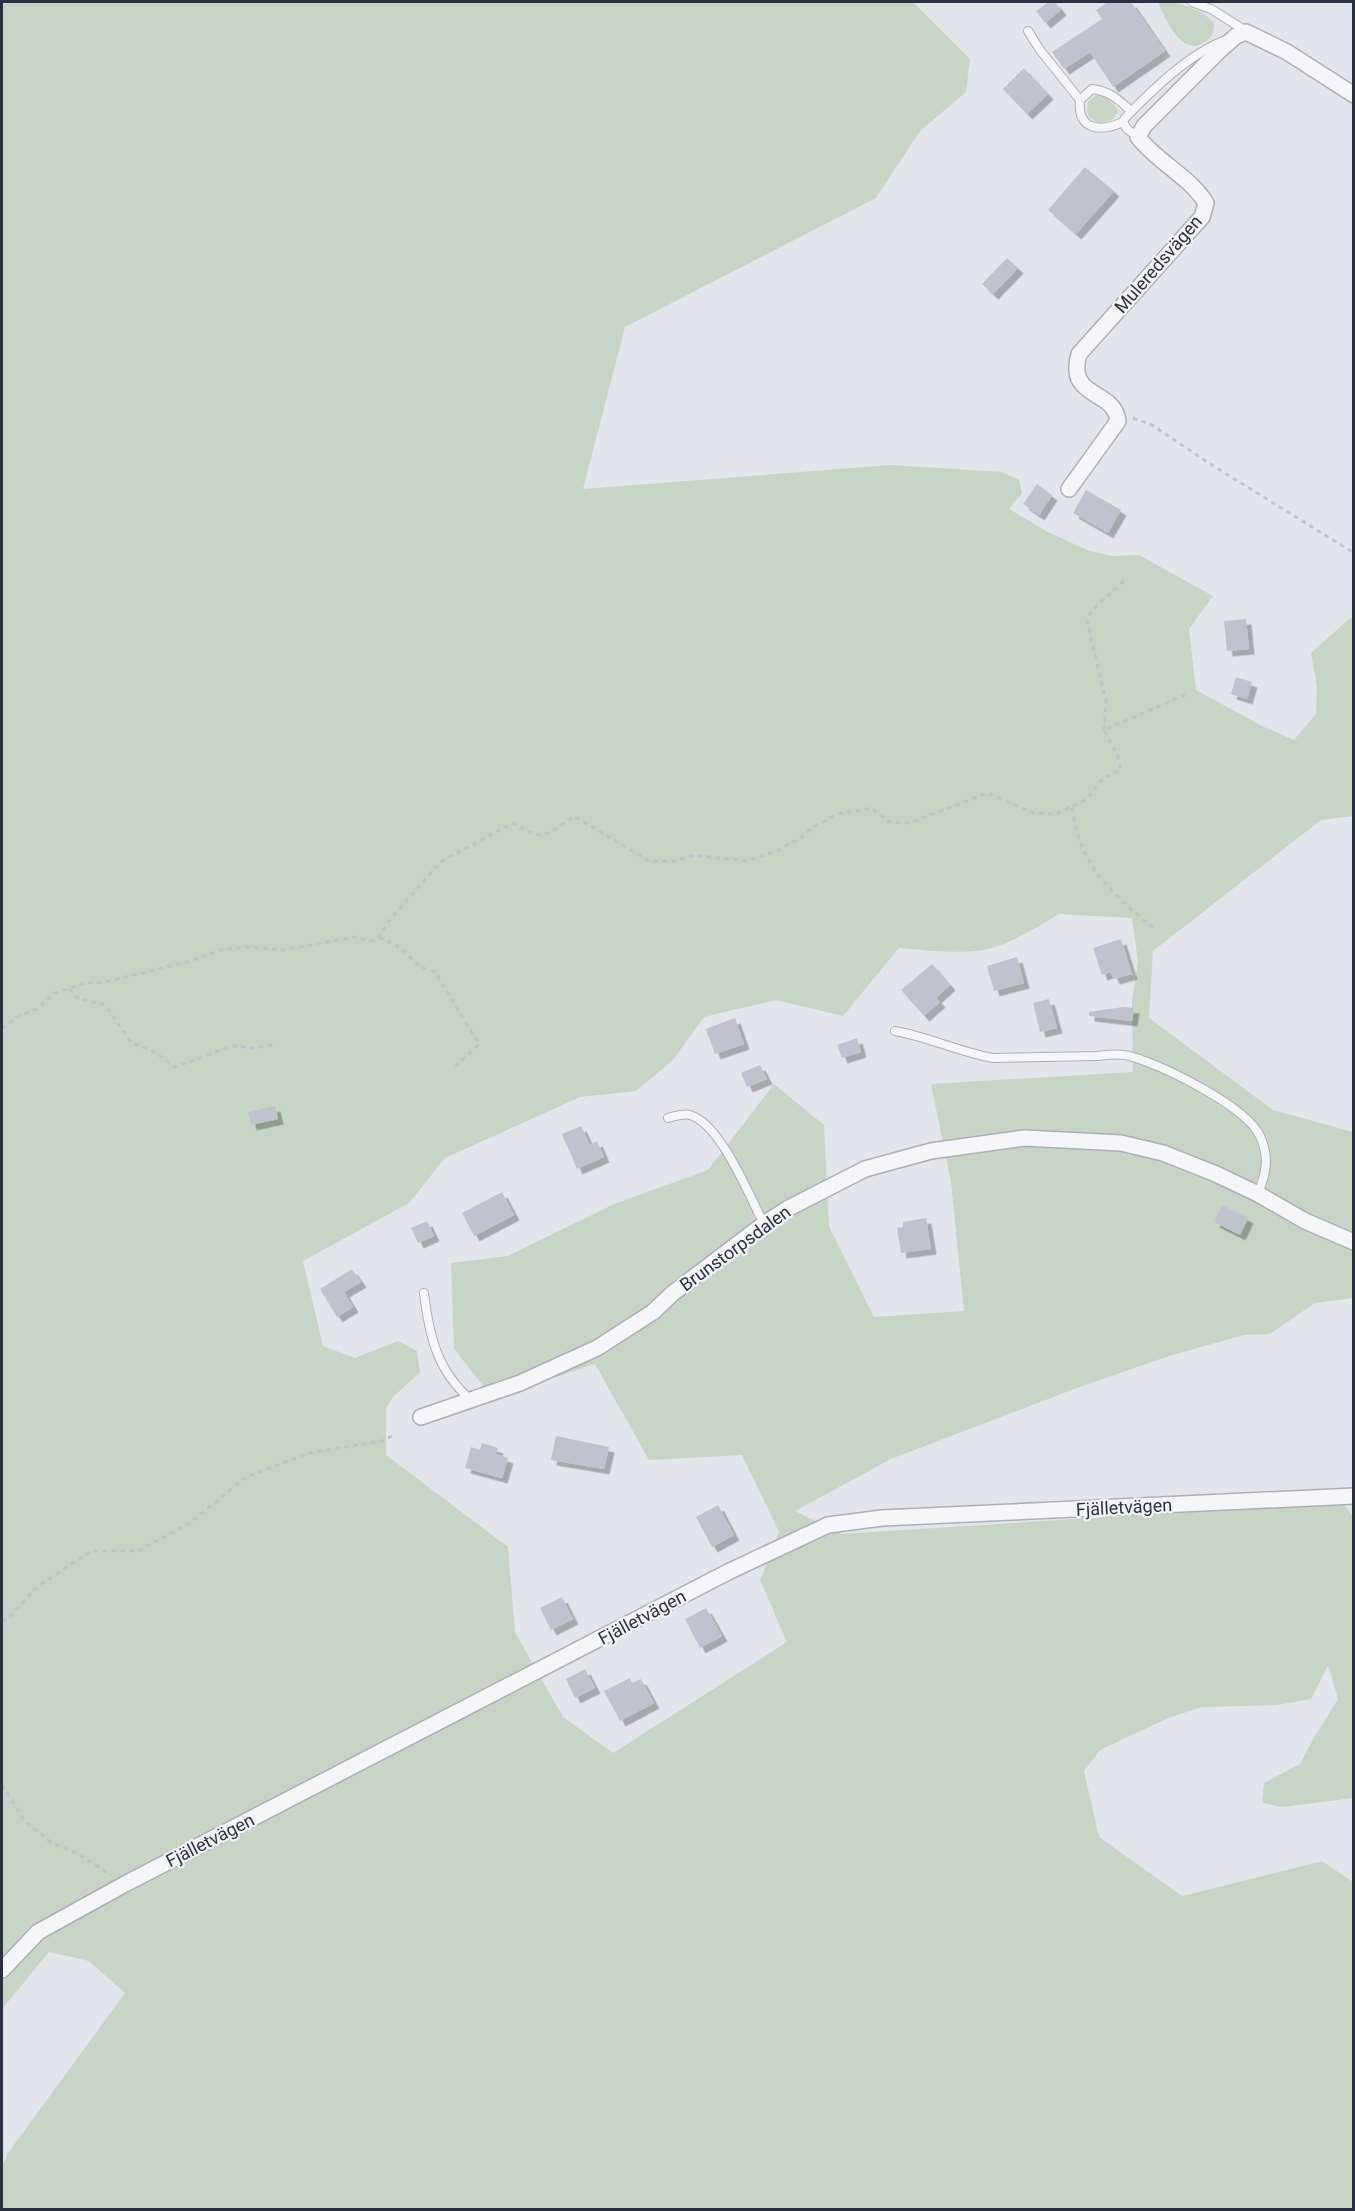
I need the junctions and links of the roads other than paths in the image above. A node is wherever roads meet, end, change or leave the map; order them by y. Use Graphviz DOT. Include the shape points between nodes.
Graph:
graph roads {
  1 [pos="1192,2"];
  2 [pos="1028,31"];
  3 [pos="1241,34"];
  4 [pos="1353,95"];
  5 [pos="1080,100"];
  6 [pos="1131,111"];
  7 [pos="1124,122"];
  8 [pos="1138,137"];
  9 [pos="1069,489"];
  10 [pos="895,1031"];
  11 [pos="668,1118"];
  12 [pos="1258,1194"];
  13 [pos="764,1224"];
  14 [pos="1353,1242"];
  15 [pos="424,1293"];
  16 [pos="471,1400"];
  17 [pos="421,1418"];
  18 [pos="1353,1496"];
  19 [pos="2,1970"];
  1 -- 3 [label="lane" via="1211,9"];
  2 -- 5 [label="lane"];
  3 -- 4 [label="street" via="1287,52"];
  3 -- 6 [label="lane" via="1204,50"];
  3 -- 8 [label="street" via="1144,126"];
  5 -- 6 [label="lane" via="1092,89 1103,90"];
  5 -- 7 [label="lane" via="1080,114 1091,126 1107,129"];
  6 -- 7 [label="lane"];
  7 -- 8 [label="lane"];
  8 -- 9 [label="street, Muleredsvägen" via="1198,191 1206,203 1202,217 1079,354 1078,379 1111,405 1118,421"];
  10 -- 12 [label="lane" via="993,1058 1114,1053 1155,1066 1206,1091 1251,1123 1266,1154 1267,1169"];
  11 -- 13 [label="lane" via="689,1114 706,1122 717,1135"];
  12 -- 13 [label="street, Brunstorpsdalen" via="1163,1152 1121,1143 1024,1138 931,1151 865,1169"];
  12 -- 14 [label="street, Brunstorpsdalen"];
  13 -- 16 [label="street, Brunstorpsdalen" via="621,1334 519,1383"];
  15 -- 16 [label="lane" via="429,1332 448,1377"];
  16 -- 17 [label="street, Brunstorpsdalen"];
  18 -- 19 [label="street, Fjälletvägen" via="882,1518 828,1525 728,1572 125,1884 38,1932"];
}
